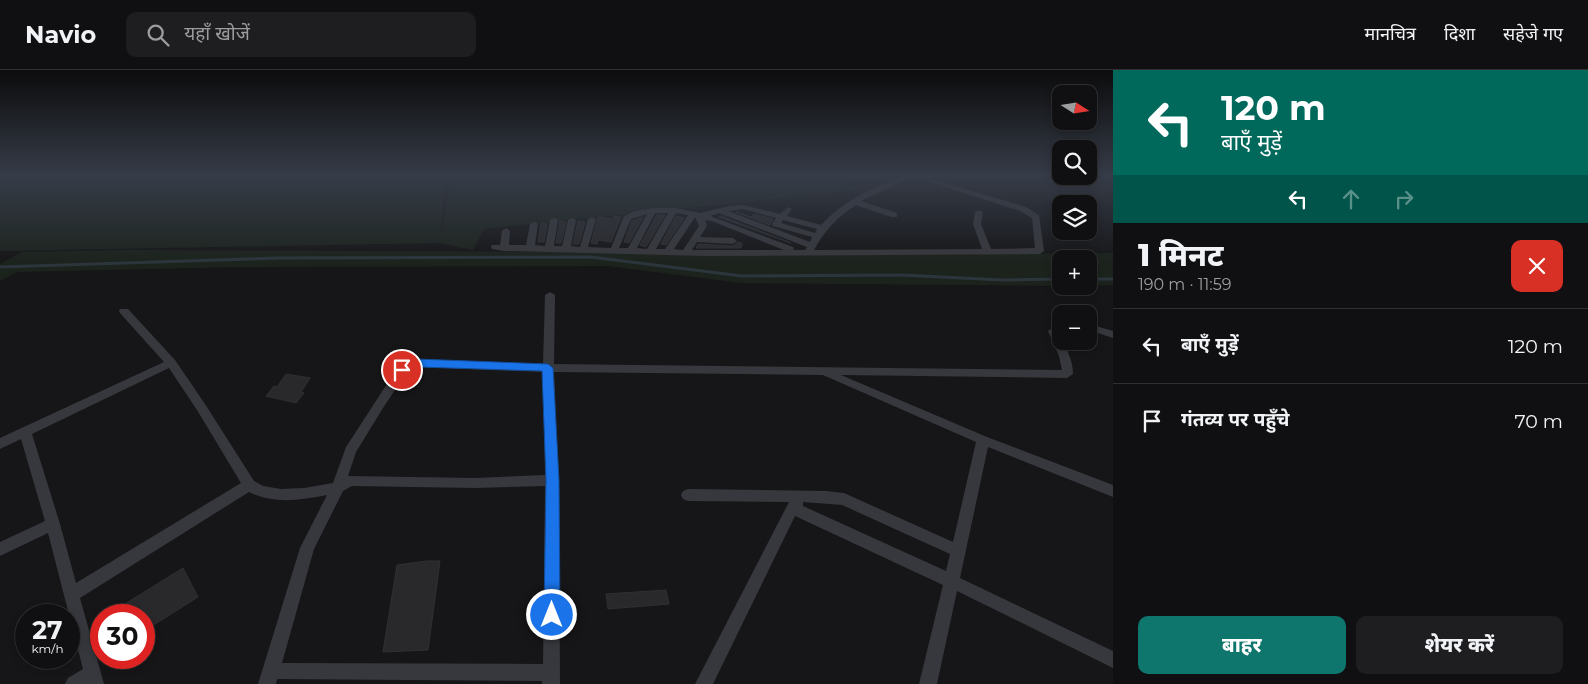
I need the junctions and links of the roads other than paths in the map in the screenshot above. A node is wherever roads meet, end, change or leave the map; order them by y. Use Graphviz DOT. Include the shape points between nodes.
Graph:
graph roads {
  1 [pos="851,206"];
  2 [pos="867,206"];
  3 [pos="1012,206"];
  4 [pos="788,208"];
  5 [pos="652,211"];
  6 [pos="673,211"];
  7 [pos="720,211"];
  8 [pos="979,212"];
  9 [pos="697,215"];
  10 [pos="894,215"];
  11 [pos="592,219"];
  12 [pos="554,220"];
  13 [pos="572,220"];
  14 [pos="779,220"];
  15 [pos="534,224"];
  16 [pos="822,228"];
  17 [pos="506,231"];
  18 [pos="817,236"];
  19 [pos="694,239"];
  20 [pos="705,239"];
  21 [pos="733,241"];
  22 [pos="748,242"];
  23 [pos="530,248"];
  24 [pos="548,249"];
  25 [pos="566,249"];
  26 [pos="810,249"];
  27 [pos="583,250"];
  28 [pos="614,250"];
  29 [pos="630,251"];
  30 [pos="650,251"];
  31 [pos="987,251"];
  32 [pos="668,252"];
  33 [pos="686,252"];
  34 [pos="708,252"];
  35 [pos="752,252"];
  36 [pos="798,253"];
  37 [pos="550,295"];
  38 [pos="124,311"];
  39 [pos="1097,330"];
  40 [pos="1113,335"];
  41 [pos="1062,350"];
  42 [pos="171,363"];
  43 [pos="548,368"];
  44 [pos="824,372"];
  45 [pos="25,432"];
  46 [pos="983,440"];
  47 [pos="0,444"];
  48 [pos="552,480"];
  49 [pos="249,486"];
  50 [pos="338,487"];
  51 [pos="1113,492"];
  52 [pos="688,495"];
  53 [pos="804,497"];
  54 [pos="792,508"];
  55 [pos="53,524"];
  56 [pos="0,549"];
  57 [pos="958,550"];
  58 [pos="951,581"];
  59 [pos="71,595"];
  60 [pos="1113,660"];
  61 [pos="269,677"];
  62 [pos="93,679"];
  63 [pos="551,679"];
  64 [pos="74,684"];
  65 [pos="704,684"];
  66 [pos="928,684"];
  1 -- 16 [label="street"];
  2 -- 10 [label="street"];
  3 -- 31 [label="street" via="1036,217 1040,251"];
  4 -- 14 [label="street"];
  5 -- 6 [label="street"];
  5 -- 28 [label="street" via="632,214 627,218"];
  5 -- 29 [label="street"];
  6 -- 9 [label="street"];
  6 -- 30 [label="street"];
  7 -- 9 [label="street"];
  7 -- 14 [label="street" via="730,208"];
  7 -- 26 [label="street"];
  8 -- 31 [label="street" via="978,224"];
  9 -- 19 [label="street" via="702,226"];
  9 -- 32 [label="street"];
  9 -- 36 [label="street"];
  11 -- 27 [label="street"];
  12 -- 24 [label="street"];
  13 -- 25 [label="street"];
  14 -- 16 [label="street"];
  14 -- 18 [label="street"];
  15 -- 23 [label="street"];
  16 -- 18 [label="street"];
  17 -- 23 [label="street" via="500,248"];
  18 -- 26 [label="street"];
  19 -- 20 [label="street"];
  19 -- 33 [label="street"];
  20 -- 21 [label="street"];
  20 -- 34 [label="street"];
  22 -- 35 [label="street"];
  23 -- 24 [label="street"];
  24 -- 25 [label="street"];
  25 -- 27 [label="street"];
  26 -- 31 [label="street"];
  26 -- 36 [label="street"];
  27 -- 28 [label="street"];
  28 -- 29 [label="street"];
  29 -- 30 [label="street"];
  30 -- 32 [label="street"];
  32 -- 33 [label="street"];
  33 -- 34 [label="street"];
  34 -- 35 [label="street"];
  35 -- 36 [label="street"];
  37 -- 43 [label="street"];
  38 -- 42 [label="street"];
  39 -- 40 [label="street"];
  41 -- 44 [label="street" via="1068,365 1066,374"];
  42 -- 45 [label="street"];
  42 -- 49 [label="street"];
  43 -- 44 [label="street"];
  43 -- 48 [label="street"];
  43 -- 50 [label="street" via="417,363 402,370 350,451"];
  44 -- 46 [label="street"];
  45 -- 47 [label="street"];
  45 -- 55 [label="street"];
  46 -- 51 [label="street"];
  46 -- 57 [label="street"];
  48 -- 50 [label="street" via="475,483 374,480 350,481"];
  48 -- 63 [label="street"];
  49 -- 50 [label="street" via="260,493 283,496"];
  49 -- 59 [label="street"];
  50 -- 61 [label="street" via="308,548"];
  52 -- 53 [label="street"];
  53 -- 54 [label="street"];
  53 -- 57 [label="street" via="844,499"];
  54 -- 58 [label="street"];
  54 -- 65 [label="street"];
  55 -- 56 [label="street"];
  55 -- 59 [label="street"];
  57 -- 58 [label="street"];
  58 -- 60 [label="street"];
  58 -- 66 [label="street"];
  59 -- 62 [label="street"];
  61 -- 63 [label="street"];
  62 -- 64 [label="street"];
}
